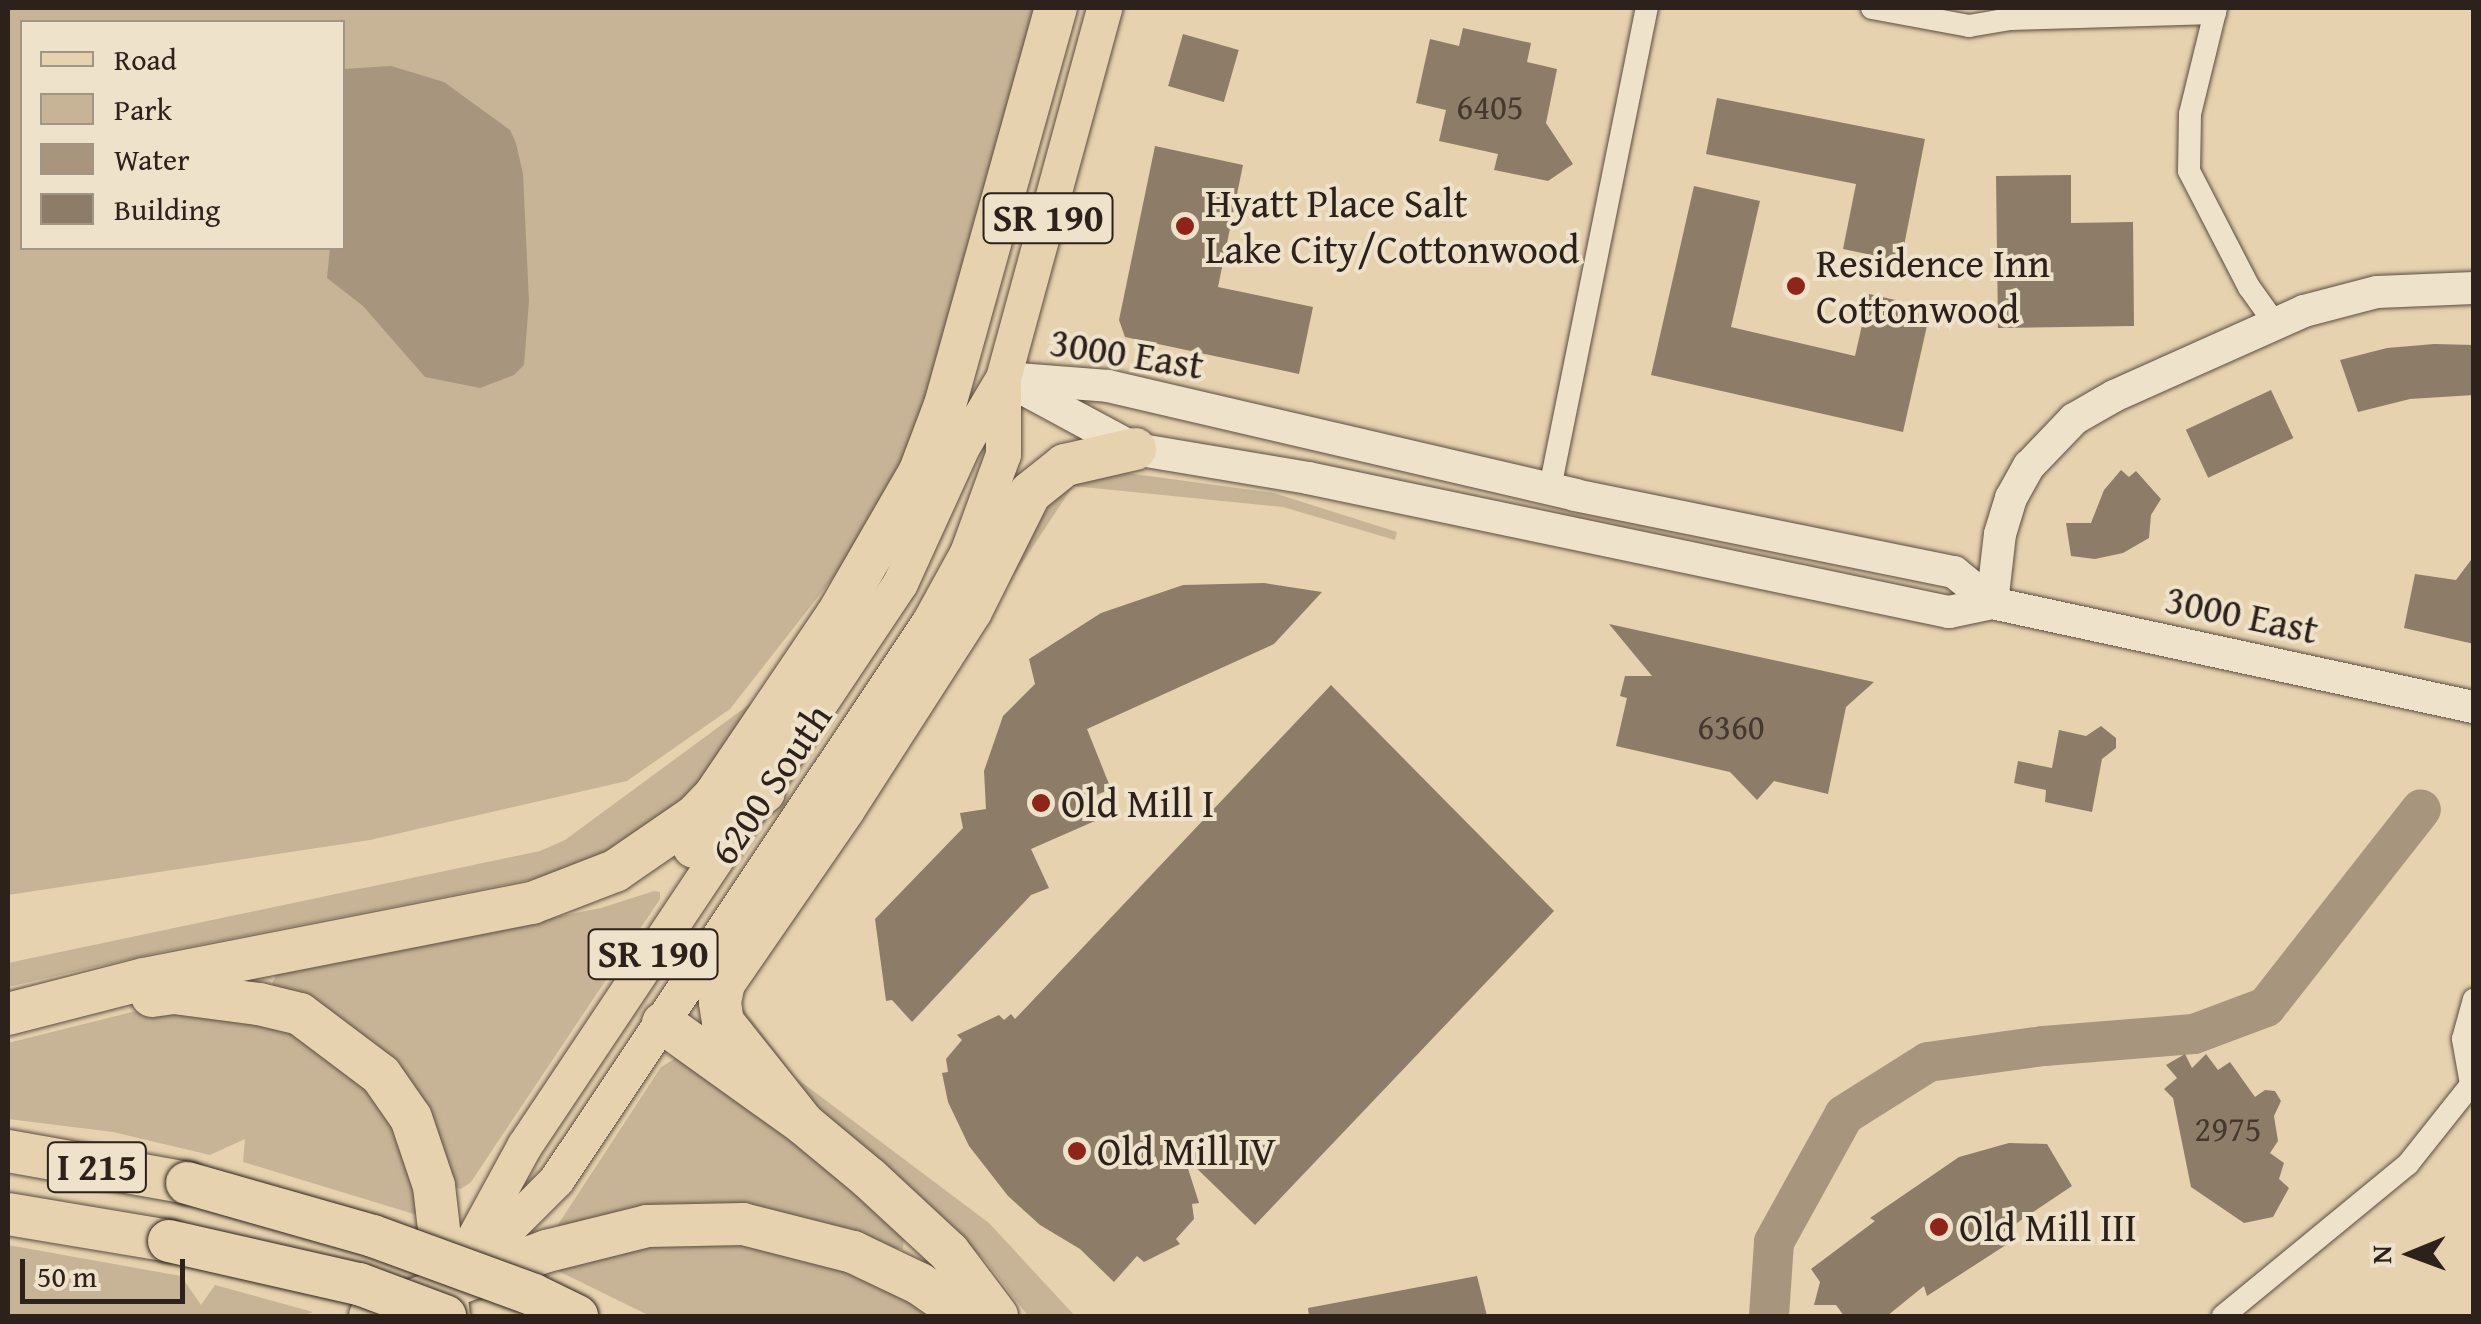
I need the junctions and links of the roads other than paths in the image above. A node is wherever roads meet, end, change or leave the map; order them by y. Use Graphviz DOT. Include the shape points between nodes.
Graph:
graph roads {
  1 [pos="1056,8"];
  2 [pos="1104,8"];
  3 [pos="1647,8"];
  4 [pos="1872,8"];
  5 [pos="2216,10"];
  6 [pos="2474,288"];
  7 [pos="2274,322"];
  8 [pos="1004,378"];
  9 [pos="1135,449"];
  10 [pos="1550,488"];
  11 [pos="968,553"];
  12 [pos="1992,603"];
  13 [pos="2474,706"];
  14 [pos="764,792"];
  15 [pos="532,903"];
  16 [pos="2474,1000"];
  17 [pos="8,1016"];
  18 [pos="663,1023"];
  19 [pos="2472,1083"];
  20 [pos="804,1124"];
  21 [pos="8,1151"];
  22 [pos="8,1214"];
  23 [pos="438,1311"];
  24 [pos="370,1316"];
  25 [pos="577,1316"];
  26 [pos="966,1316"];
  27 [pos="997,1316"];
  28 [pos="2223,1316"];
  1 -- 15 [label="highway" via="945,406 888,534 695,816 615,871"];
  2 -- 8 [label="main road, 6200 South / SR 190"];
  3 -- 10 [label="street"];
  4 -- 5 [label="street" via="1969,26"];
  5 -- 7 [label="street" via="2190,114 2189,171"];
  6 -- 7 [label="main road" via="2377,292"];
  7 -- 12 [label="main road" via="2074,419 2029,466 2010,498"];
  8 -- 9 [label="main road, 3000 East"];
  8 -- 10 [label="main road, 3000 East" via="1108,386"];
  8 -- 11 [label="main road, 6200 South / SR 190" via="1003,454"];
  8 -- 14 [label="main road, 6200 South / SR 190" via="964,445 900,583"];
  9 -- 11 [label="main road" via="1075,445 1042,457 1007,493"];
  9 -- 12 [label="main road, 3000 East" via="1308,478 1949,612"];
  9 -- 20 [label="highway" via="1065,465 1030,493 971,611 724,983 723,1022"];
  10 -- 12 [label="main road, 3000 East" via="1954,572"];
  11 -- 18 [label="main road, 6200 South / SR 190" via="920,637"];
  12 -- 13 [label="main road, 3000 East"];
  14 -- 15 [label="highway" via="660,872 608,893"];
  14 -- 23 [label="main road, 6200 South / SR 190" via="524,1146"];
  15 -- 17 [label="highway" via="144,980"];
  16 -- 19 [label="street" via="2464,1040"];
  17 -- 23 [label="highway" via="174,993 300,1014 381,1075 412,1118 434,1186"];
  18 -- 20 [label="highway"];
  18 -- 23 [label="main road, 6200 South / SR 190" via="556,1180"];
  19 -- 28 [label="street" via="2408,1164"];
  20 -- 27 [label="highway" via="949,1252"];
  21 -- 25 [label="highway, I 215, bridge" via="187,1183 373,1236"];
  22 -- 23 [label="highway, I 215, bridge" via="360,1284"];
  23 -- 24 [label="highway"];
  23 -- 26 [label="highway" via="547,1251 648,1226 743,1224 853,1252 920,1284"];
}
